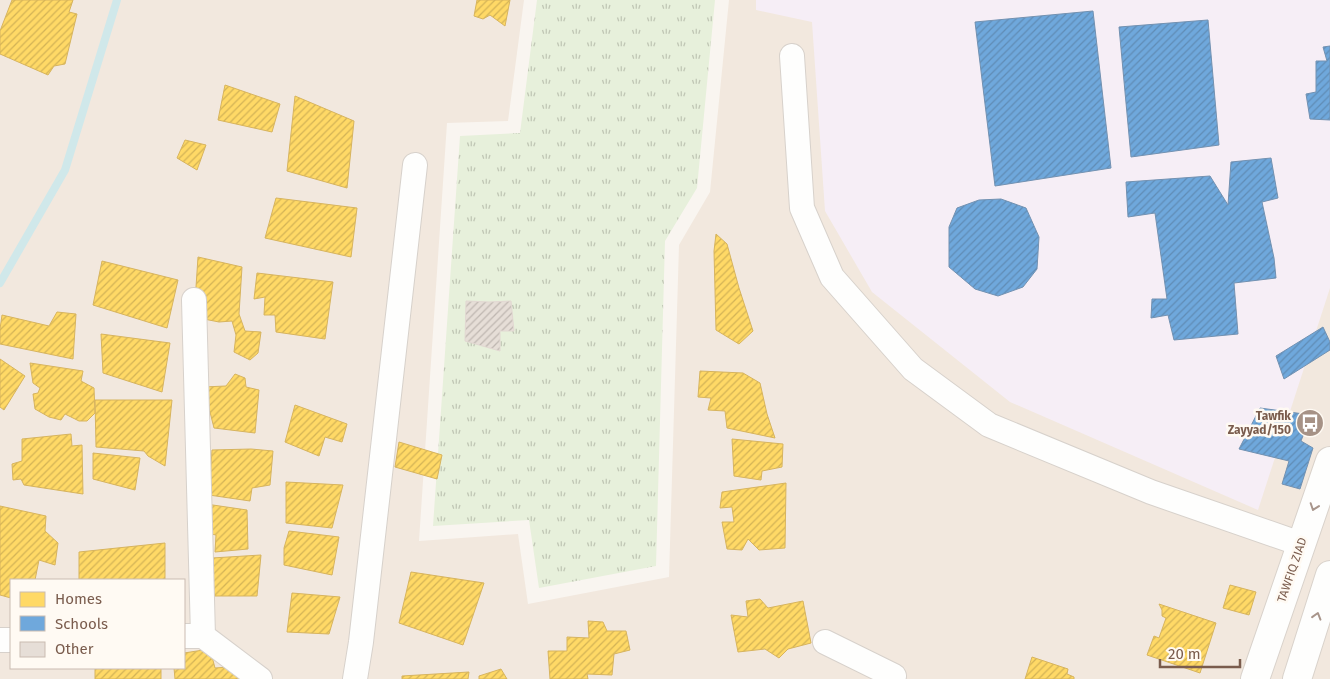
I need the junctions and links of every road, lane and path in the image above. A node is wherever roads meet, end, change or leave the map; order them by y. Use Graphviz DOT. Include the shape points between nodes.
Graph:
graph roads {
  1 [pos="792,56"];
  2 [pos="415,165"];
  3 [pos="194,300"];
  4 [pos="1330,462"];
  5 [pos="1301,544"];
  6 [pos="1330,575"];
  7 [pos="193,636"];
  8 [pos="825,642"];
  9 [pos="260,679"];
  10 [pos="355,679"];
  11 [pos="894,679"];
  12 [pos="1255,679"];
  13 [pos="1297,679"];
  1 -- 5 [label="street" via="802,208 832,277 913,369 989,425 1151,492"];
  2 -- 10 [label="street"];
  3 -- 7 [label="street"];
  4 -- 5 [label="main road, TAWFIQ ZIAD, one-way"];
  5 -- 12 [label="main road, TAWFIQ ZIAD"];
  13 -- 6 [label="main road, one-way"];
  7 -- 9 [label="street"];
  8 -- 11 [label="street" via="894,676"];
}
